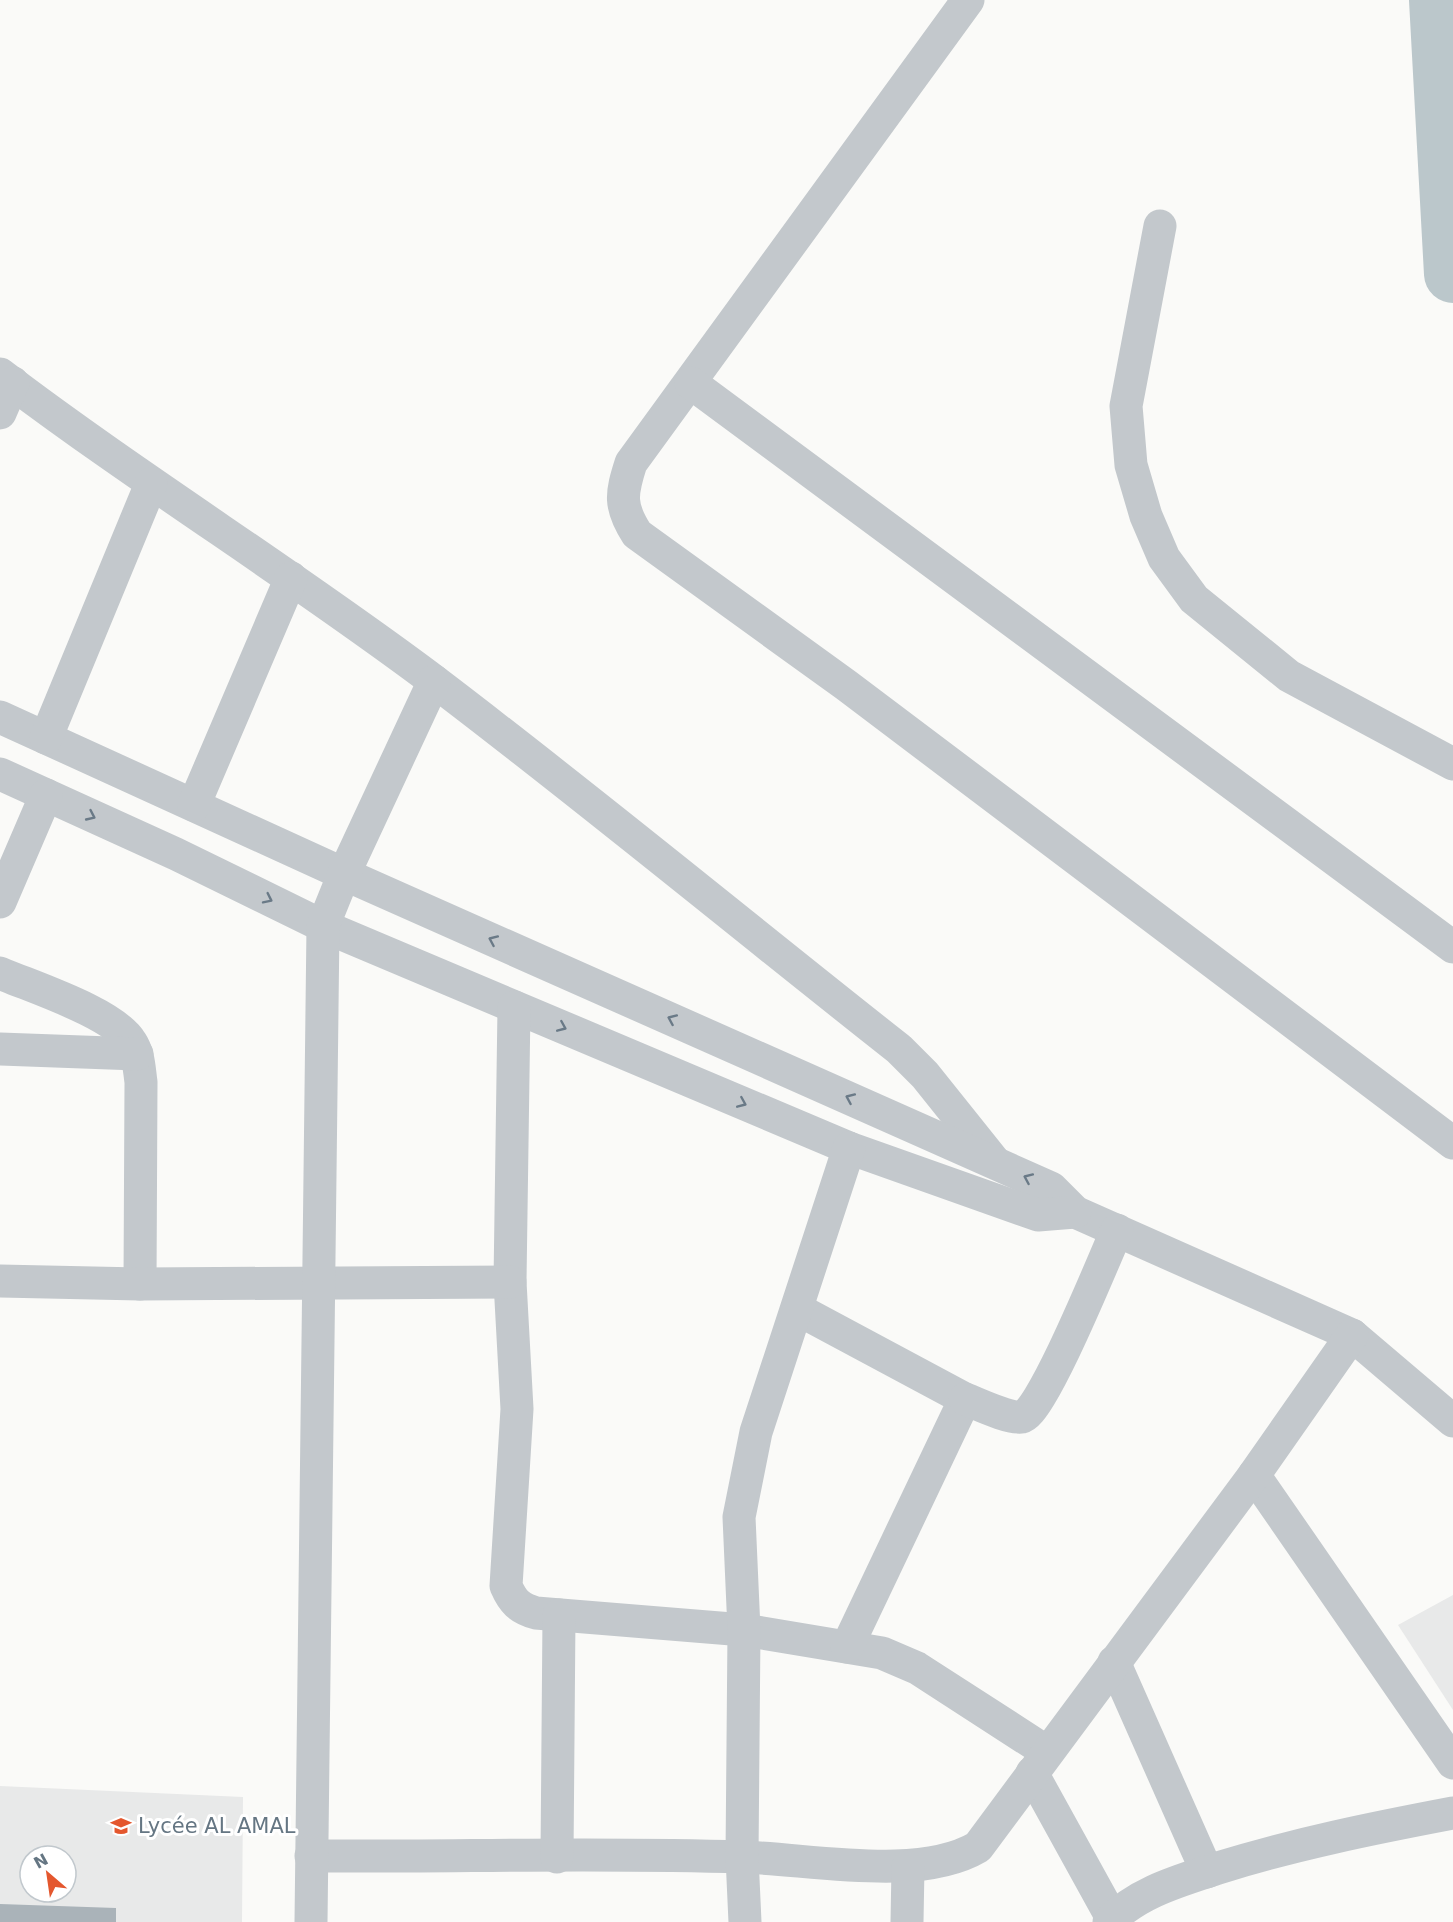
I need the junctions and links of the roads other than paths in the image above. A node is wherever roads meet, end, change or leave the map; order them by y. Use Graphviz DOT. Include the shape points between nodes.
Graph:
graph roads {
  1 [pos="968,0"];
  2 [pos="1160,226"];
  3 [pos="690,383"];
  4 [pos="4,390"];
  5 [pos="151,484"];
  6 [pos="291,578"];
  7 [pos="434,681"];
  8 [pos="0,717"];
  9 [pos="46,738"];
  10 [pos="1453,764"];
  11 [pos="0,774"];
  12 [pos="46,795"];
  13 [pos="194,805"];
  14 [pos="344,874"];
  15 [pos="0,902"];
  16 [pos="323,926"];
  17 [pos="1453,947"];
  18 [pos="0,973"];
  19 [pos="514,1007"];
  20 [pos="0,1049"];
  21 [pos="137,1054"];
  22 [pos="1453,1143"];
  23 [pos="849,1148"];
  24 [pos="996,1163"];
  25 [pos="1074,1212"];
  26 [pos="1117,1230"];
  27 [pos="0,1281"];
  28 [pos="319,1282"];
  29 [pos="510,1282"];
  30 [pos="140,1284"];
  31 [pos="797,1309"];
  32 [pos="1352,1335"];
  33 [pos="965,1399"];
  34 [pos="1453,1421"];
  35 [pos="1254,1475"];
  36 [pos="559,1615"];
  37 [pos="744,1630"];
  38 [pos="847,1647"];
  39 [pos="1114,1662"];
  40 [pos="1040,1763"];
  41 [pos="1453,1763"];
  42 [pos="1453,1813"];
  43 [pos="311,1856"];
  44 [pos="556,1857"];
  45 [pos="741,1857"];
  46 [pos="908,1867"];
  47 [pos="1207,1872"];
  48 [pos="1110,1920"];
  49 [pos="311,1922"];
  50 [pos="745,1922"];
  51 [pos="907,1922"];
  1 -- 3 [label="street"];
  2 -- 10 [label="street" via="1126,406 1131,465 1164,558 1194,599 1289,676"];
  3 -- 17 [label="street"];
  3 -- 22 [label="street" via="632,464 623,504 637,534 846,685"];
  4 -- 5 [label="street"];
  5 -- 6 [label="street"];
  5 -- 9 [label="street"];
  6 -- 7 [label="street"];
  6 -- 13 [label="street"];
  7 -- 14 [label="street"];
  7 -- 24 [label="street" via="899,1049"];
  8 -- 9 [label="street"];
  9 -- 13 [label="street"];
  11 -- 12 [label="street"];
  12 -- 15 [label="street"];
  12 -- 16 [label="street, one-way"];
  13 -- 14 [label="street"];
  14 -- 16 [label="street"];
  24 -- 14 [label="street, one-way"];
  16 -- 19 [label="street"];
  16 -- 28 [label="street"];
  18 -- 21 [label="street" via="111,1021 130,1039"];
  19 -- 23 [label="street, one-way"];
  19 -- 29 [label="street"];
  20 -- 21 [label="street"];
  21 -- 30 [label="street" via="141,1082"];
  23 -- 25 [label="street" via="1038,1215"];
  23 -- 31 [label="street"];
  25 -- 24 [label="street, one-way" via="1051,1188"];
  25 -- 26 [label="street"];
  26 -- 32 [label="street"];
  26 -- 33 [label="street" via="1046,1387 1030,1412 1014,1416"];
  27 -- 30 [label="street"];
  28 -- 29 [label="street"];
  28 -- 30 [label="street"];
  28 -- 43 [label="street"];
  29 -- 36 [label="street" via="517,1409 506,1586 521,1609"];
  31 -- 33 [label="street"];
  31 -- 37 [label="street" via="756,1432 742,1495 739,1517"];
  32 -- 34 [label="street"];
  32 -- 35 [label="street"];
  33 -- 38 [label="street"];
  35 -- 39 [label="street"];
  35 -- 41 [label="street"];
  36 -- 37 [label="street"];
  36 -- 44 [label="street"];
  37 -- 38 [label="street"];
  37 -- 45 [label="street"];
  38 -- 40 [label="street" via="882,1653 917,1668"];
  39 -- 40 [label="street"];
  39 -- 47 [label="street"];
  40 -- 46 [label="street" via="978,1847 961,1858"];
  40 -- 48 [label="street"];
  42 -- 47 [label="street" via="1352,1832"];
  43 -- 44 [label="street"];
  43 -- 49 [label="street"];
  44 -- 45 [label="street"];
  45 -- 46 [label="street"];
  45 -- 50 [label="street"];
  46 -- 51 [label="street"];
  47 -- 48 [label="street" via="1167,1884"];
}
